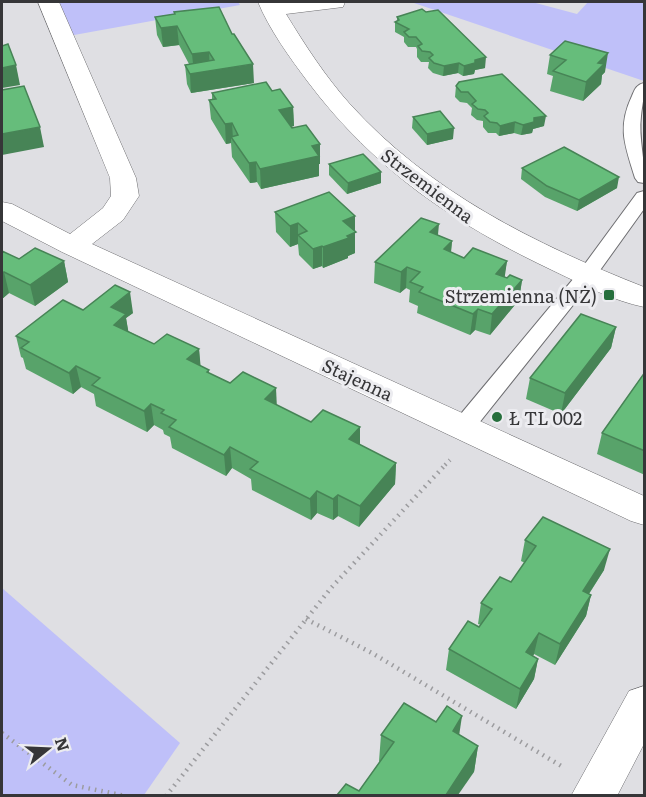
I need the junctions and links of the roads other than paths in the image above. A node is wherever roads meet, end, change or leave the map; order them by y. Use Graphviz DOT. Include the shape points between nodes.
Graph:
graph roads {
  1 [pos="48,2"];
  2 [pos="335,2"];
  3 [pos="270,5"];
  4 [pos="645,88"];
  5 [pos="645,178"];
  6 [pos="645,197"];
  7 [pos="2,210"];
  8 [pos="72,246"];
  9 [pos="586,276"];
  10 [pos="645,298"];
  11 [pos="469,430"];
  12 [pos="645,511"];
  13 [pos="645,704"];
  14 [pos="596,792"];
  1 -- 8 [label="street" via="123,178 126,196 113,214"];
  2 -- 3 [label="street"];
  3 -- 9 [label="street, Strzemienna" via="308,68 333,100 400,169 484,226"];
  4 -- 5 [label="lane" via="632,114 633,142"];
  6 -- 9 [label="lane"];
  7 -- 8 [label="street, Stajenna"];
  8 -- 11 [label="street, Stajenna"];
  9 -- 10 [label="street, Strzemienna"];
  9 -- 11 [label="lane"];
  11 -- 12 [label="street, Stajenna"];
  13 -- 14 [label="street"];
}
